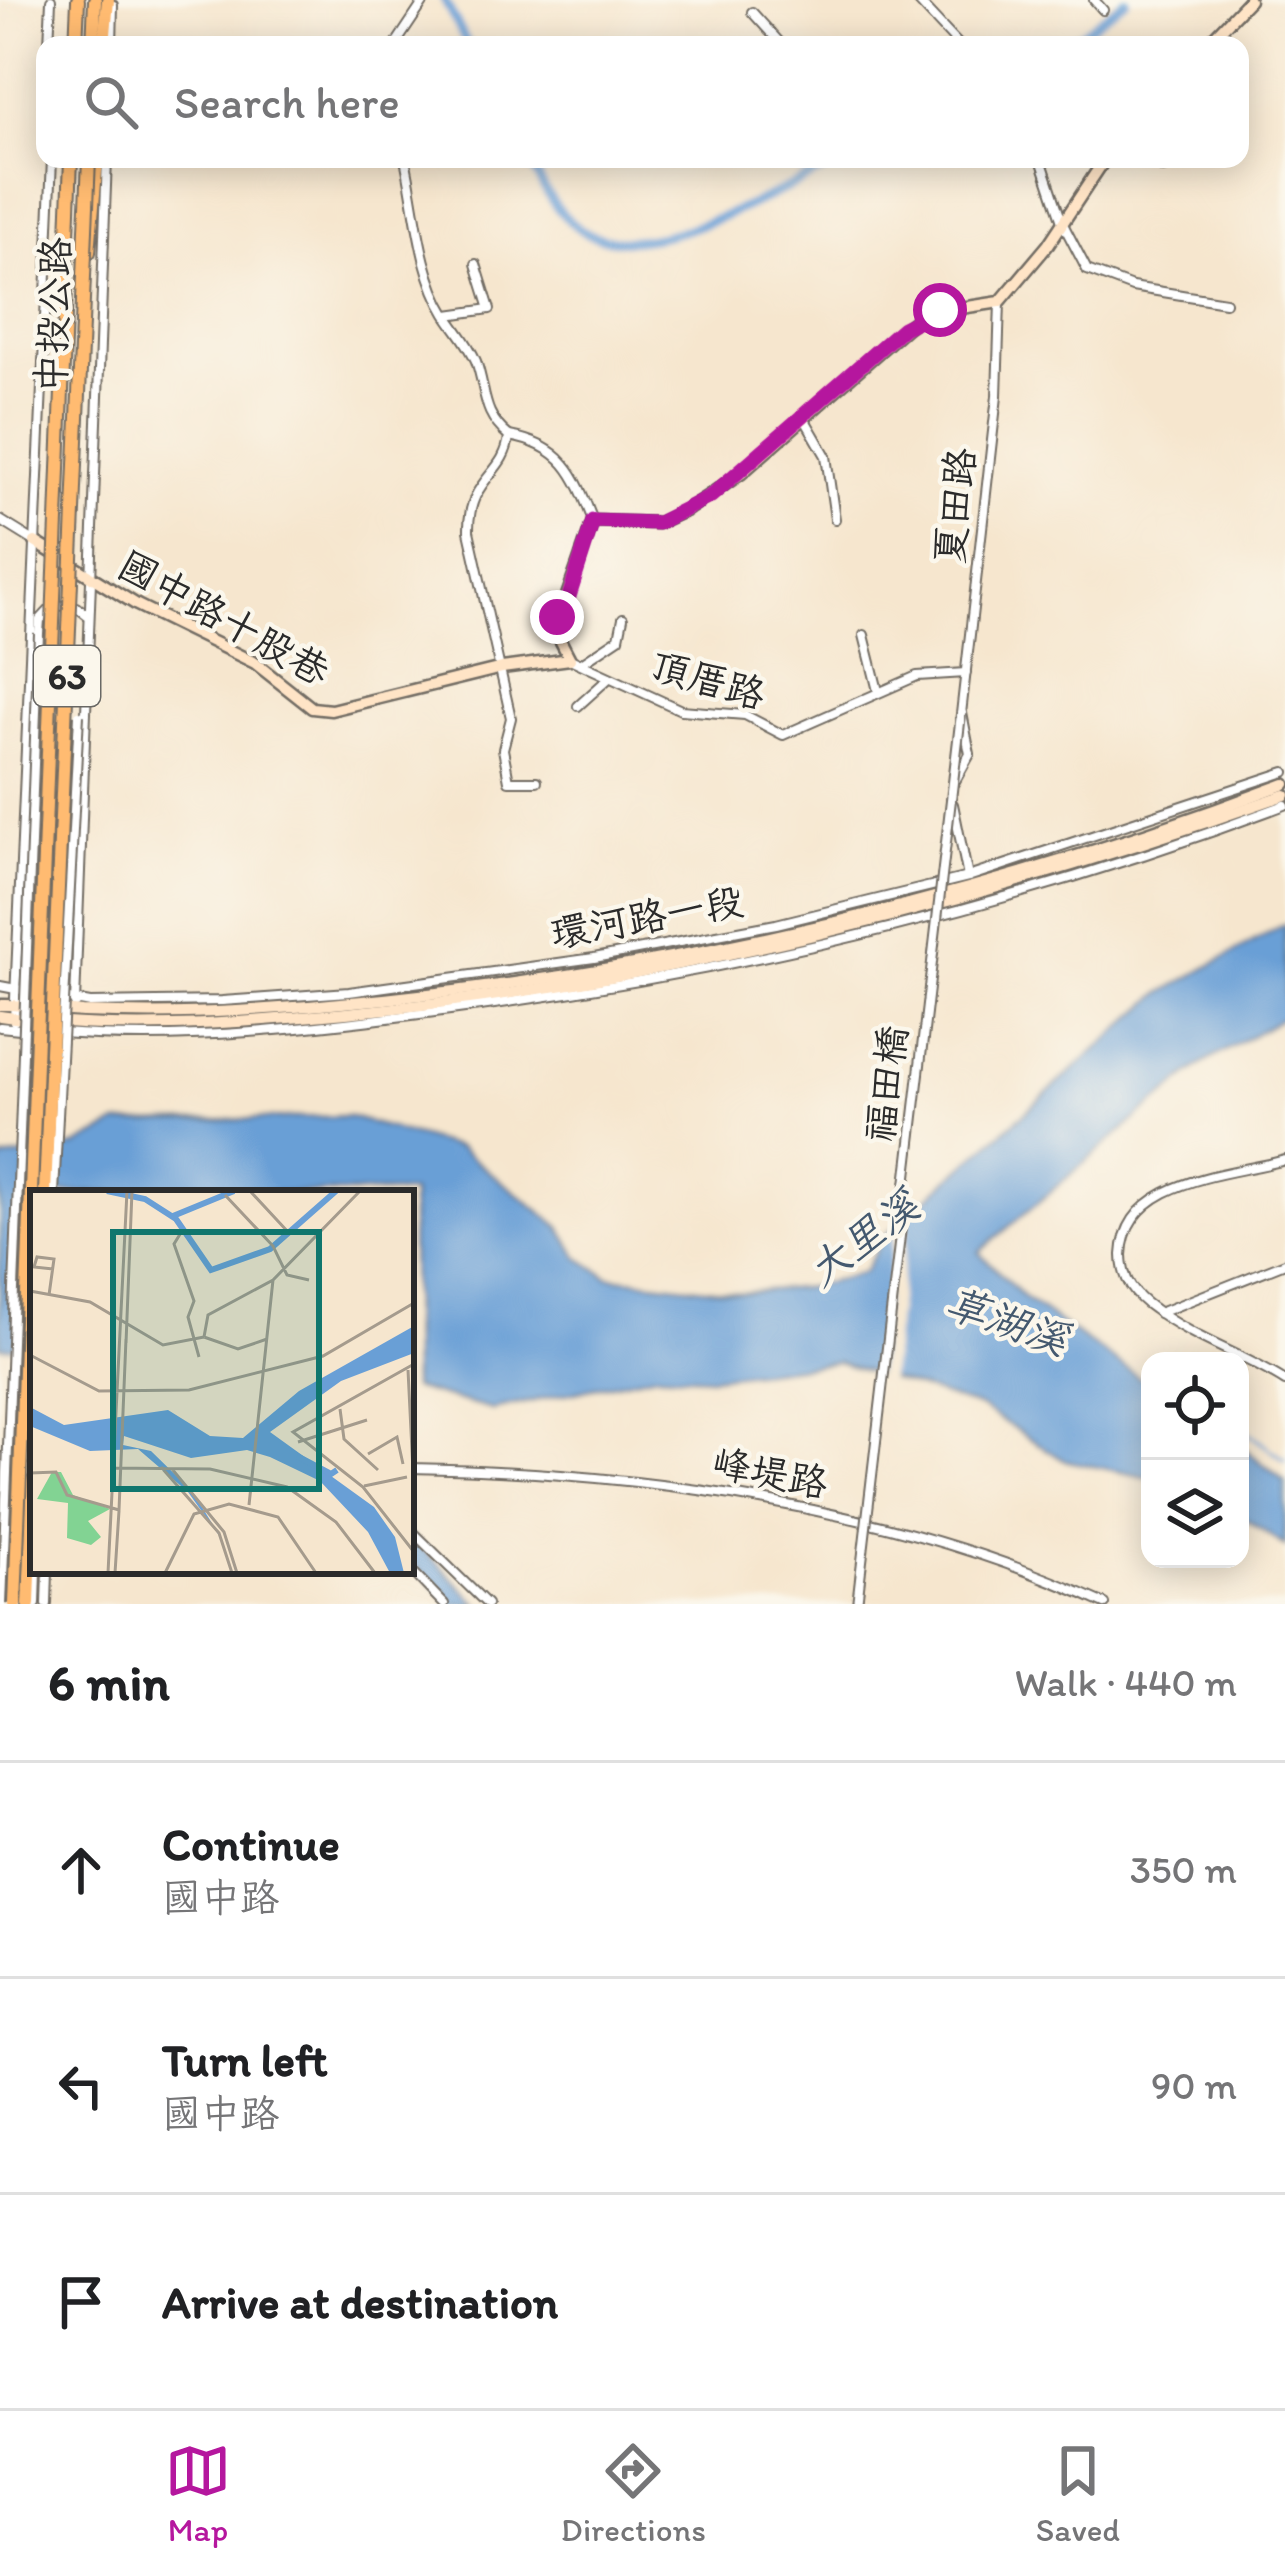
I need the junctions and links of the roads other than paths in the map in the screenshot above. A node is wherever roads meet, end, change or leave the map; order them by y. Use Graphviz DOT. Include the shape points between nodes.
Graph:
graph roads {
  1 [pos="51,0"];
  2 [pos="77,0"];
  3 [pos="95,0"];
  4 [pos="111,0"];
  5 [pos="425,0"];
  6 [pos="917,0"];
  7 [pos="1094,0"];
  8 [pos="1249,0"];
  9 [pos="1103,10"];
  10 [pos="752,12"];
  11 [pos="49,36"];
  12 [pos="76,36"];
  13 [pos="93,36"];
  14 [pos="109,36"];
  15 [pos="401,36"];
  16 [pos="774,36"];
  17 [pos="951,36"];
  18 [pos="1215,36"];
  19 [pos="52,168"];
  20 [pos="71,168"];
  21 [pos="92,168"];
  22 [pos="107,168"];
  23 [pos="407,168"];
  24 [pos="1045,168"];
  25 [pos="1099,168"];
  26 [pos="1062,222"];
  27 [pos="476,264"];
  28 [pos="1000,302"];
  29 [pos="1225,302"];
  30 [pos="447,315"];
  31 [pos="804,418"];
  32 [pos="509,436"];
  33 [pos="835,519"];
  34 [pos="0,520"];
  35 [pos="593,521"];
  36 [pos="35,542"];
  37 [pos="88,576"];
  38 [pos="34,598"];
  39 [pos="88,616"];
  40 [pos="623,618"];
  41 [pos="39,633"];
  42 [pos="864,635"];
  43 [pos="577,661"];
  44 [pos="502,668"];
  45 [pos="86,673"];
  46 [pos="966,673"];
  47 [pos="609,679"];
  48 [pos="878,691"];
  49 [pos="578,706"];
  50 [pos="962,713"];
  51 [pos="1285,772"];
  52 [pos="537,781"];
  53 [pos="1285,784"];
  54 [pos="1285,795"];
  55 [pos="1285,805"];
  56 [pos="972,892"];
  57 [pos="0,986"];
  58 [pos="16,989"];
  59 [pos="0,1000"];
  60 [pos="0,1016"];
  61 [pos="14,1017"];
  62 [pos="75,1017"];
  63 [pos="0,1027"];
  64 [pos="1285,1160"];
  65 [pos="31,1190"];
  66 [pos="49,1190"];
  67 [pos="49,1190"];
  68 [pos="30,1217"];
  69 [pos="1285,1263"];
  70 [pos="1159,1313"];
  71 [pos="1285,1382"];
  72 [pos="0,1457"];
  73 [pos="30,1459"];
  74 [pos="414,1468"];
  75 [pos="414,1533"];
  76 [pos="414,1573"];
  77 [pos="32,1574"];
  78 [pos="37,1574"];
  79 [pos="48,1574"];
  80 [pos="2,1604"];
  81 [pos="15,1604"];
  82 [pos="32,1604"];
  83 [pos="47,1604"];
  84 [pos="444,1604"];
  85 [pos="487,1604"];
  86 [pos="856,1604"];
  87 [pos="1105,1604"];
  1 -- 11 [label="street"];
  2 -- 12 [label="main road"];
  3 -- 13 [label="main road"];
  4 -- 14 [label="main road"];
  5 -- 15 [label="street"];
  6 -- 17 [label="street"];
  7 -- 9 [label="street"];
  8 -- 18 [label="street"];
  10 -- 16 [label="street"];
  19 -- 36 [label="street"];
  20 -- 65 [label="main road, 中投公路 / 63, bridge"];
  21 -- 66 [label="main road, 中投公路 / 63, bridge"];
  22 -- 37 [label="street"];
  23 -- 30 [label="street"];
  24 -- 26 [label="street"];
  25 -- 26 [label="street"];
  26 -- 28 [label="street"];
  26 -- 29 [label="street" via="1088,270 1132,287"];
  27 -- 30 [label="street" via="490,309"];
  28 -- 31 [label="street" via="922,314"];
  28 -- 46 [label="street, 夏田路"];
  30 -- 32 [label="street" via="477,365 485,409"];
  31 -- 33 [label="street" via="826,456"];
  31 -- 35 [label="street" via="687,510 658,523"];
  32 -- 35 [label="street" via="550,448 580,486"];
  32 -- 44 [label="street" via="507,454 469,502"];
  34 -- 36 [label="street, 國中路十股巷"];
  35 -- 43 [label="street" via="555,630"];
  36 -- 37 [label="street, 國中路十股巷"];
  36 -- 38 [label="street"];
  37 -- 39 [label="street"];
  37 -- 44 [label="street, 國中路十股巷" via="255,663 312,708"];
  38 -- 41 [label="street"];
  38 -- 58 [label="street"];
  39 -- 41 [label="street" via="54,605"];
  39 -- 45 [label="street"];
  40 -- 43 [label="street" via="619,638"];
  41 -- 80 [label="street, bridge"];
  42 -- 48 [label="street"];
  43 -- 44 [label="street"];
  43 -- 47 [label="street, 頂厝路"];
  44 -- 52 [label="street" via="511,718 503,749 508,781"];
  45 -- 62 [label="street"];
  45 -- 67 [label="street, bridge"];
  46 -- 48 [label="street, 頂厝路" via="917,676"];
  46 -- 50 [label="street, 夏田路"];
  47 -- 48 [label="street, 頂厝路" via="681,710 745,715 783,735"];
  47 -- 49 [label="street"];
  50 -- 56 [label="street" via="970,754 952,805"];
  50 -- 86 [label="street, 福田橋, bridge"];
  51 -- 56 [label="street, 環河路一段"];
  53 -- 56 [label="street, 環河路一段"];
  54 -- 56 [label="street, 環河路一段"];
  55 -- 56 [label="street, 環河路一段"];
  56 -- 62 [label="street, 環河路一段" via="503,973"];
  56 -- 62 [label="street, 環河路一段" via="712,958 445,1002 210,1024"];
  57 -- 58 [label="street, 環河路一段"];
  58 -- 61 [label="street"];
  58 -- 62 [label="street, 環河路一段"];
  59 -- 61 [label="street, 環河路一段"];
  60 -- 61 [label="street, 環河路一段"];
  61 -- 62 [label="street, 環河路一段"];
  61 -- 63 [label="street, 環河路一段"];
  64 -- 70 [label="street" via="1193,1182 1148,1199 1135,1214 1124,1239 1125,1276"];
  68 -- 81 [label="main road, 中投公路 / 63, bridge"];
  69 -- 70 [label="street"];
  70 -- 71 [label="street"];
  72 -- 73 [label="street"];
  74 -- 87 [label="street, 峰堤路" via="592,1477 787,1506 981,1558"];
  75 -- 85 [label="street"];
  76 -- 84 [label="street"];
  77 -- 82 [label="main road"];
  78 -- 82 [label="street"];
  79 -- 83 [label="street"];
}
